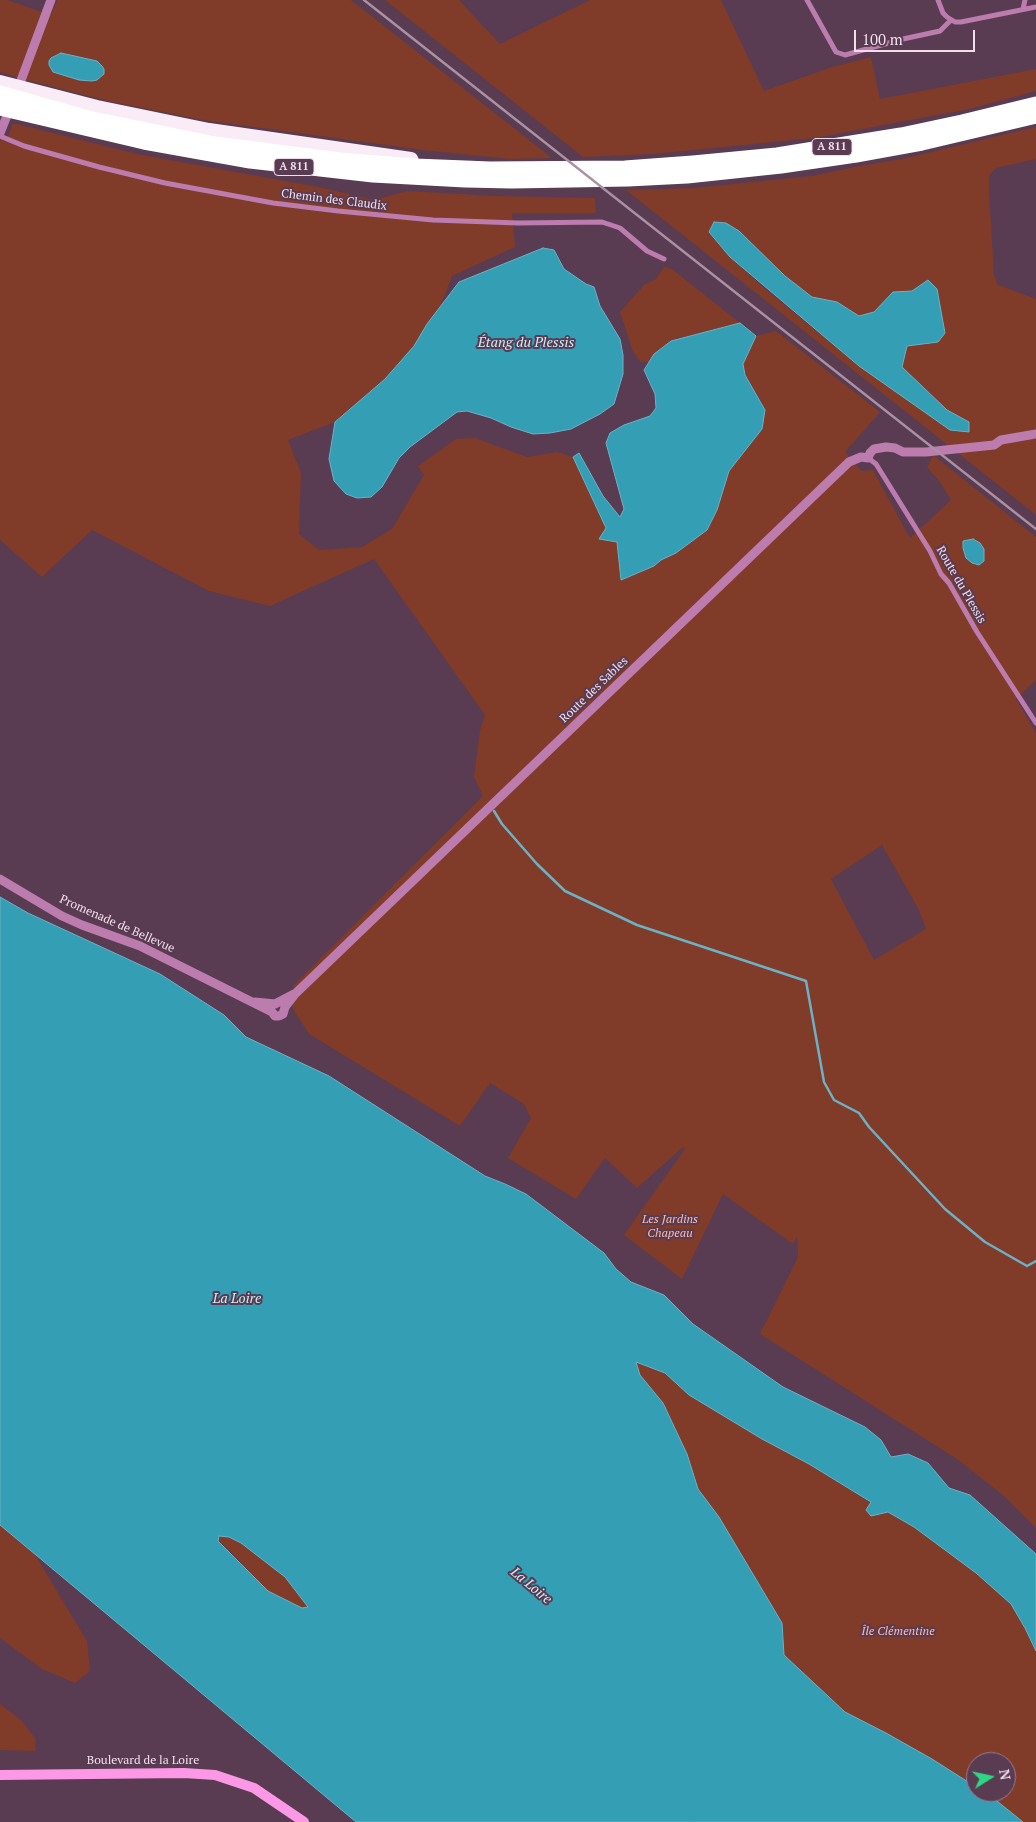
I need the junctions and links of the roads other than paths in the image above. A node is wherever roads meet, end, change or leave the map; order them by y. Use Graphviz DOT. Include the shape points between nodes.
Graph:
graph roads {
  1 [pos="51,0"];
  2 [pos="807,0"];
  3 [pos="938,0"];
  4 [pos="1025,0"];
  5 [pos="1036,7"];
  6 [pos="1024,9"];
  7 [pos="951,20"];
  8 [pos="2,92"];
  9 [pos="26,102"];
  10 [pos="1036,104"];
  11 [pos="1036,116"];
  12 [pos="0,135"];
  13 [pos="626,174"];
  14 [pos="664,258"];
  15 [pos="1036,434"];
  16 [pos="868,458"];
  17 [pos="1036,723"];
  18 [pos="0,879"];
  19 [pos="278,1006"];
  20 [pos="0,1775"];
  21 [pos="304,1822"];
  1 -- 12 [label="street"];
  2 -- 7 [label="street" via="836,52 845,55 903,38 940,32"];
  3 -- 7 [label="street" via="943,13"];
  4 -- 6 [label="street"];
  5 -- 6 [label="street"];
  6 -- 7 [label="street" via="961,22"];
  8 -- 9 [label="highway, A 811"];
  8 -- 9 [label="highway"];
  9 -- 13 [label="highway, A 811" via="215,144 294,155 467,169"];
  9 -- 13 [label="highway, A 811" via="144,142 281,165 465,180 572,181"];
  10 -- 13 [label="highway, A 811" via="856,143"];
  11 -- 13 [label="highway, A 811" via="856,155 734,171"];
  12 -- 14 [label="street, Chemin des Claudix" via="32,148 108,169 273,203 433,220 602,222 620,228 647,251"];
  15 -- 16 [label="street, Route des Sables" via="1001,440 994,445 926,452 903,452 886,447 874,449"];
  16 -- 17 [label="street, Route du Plessis" via="876,464 941,574"];
  16 -- 19 [label="street, Route des Sables" via="849,462 295,994"];
  18 -- 19 [label="street, Promenade de Bellevue" via="62,916 140,946 252,1002"];
  20 -- 21 [label="main road, Boulevard de la Loire" via="215,1775 254,1788"];
}
